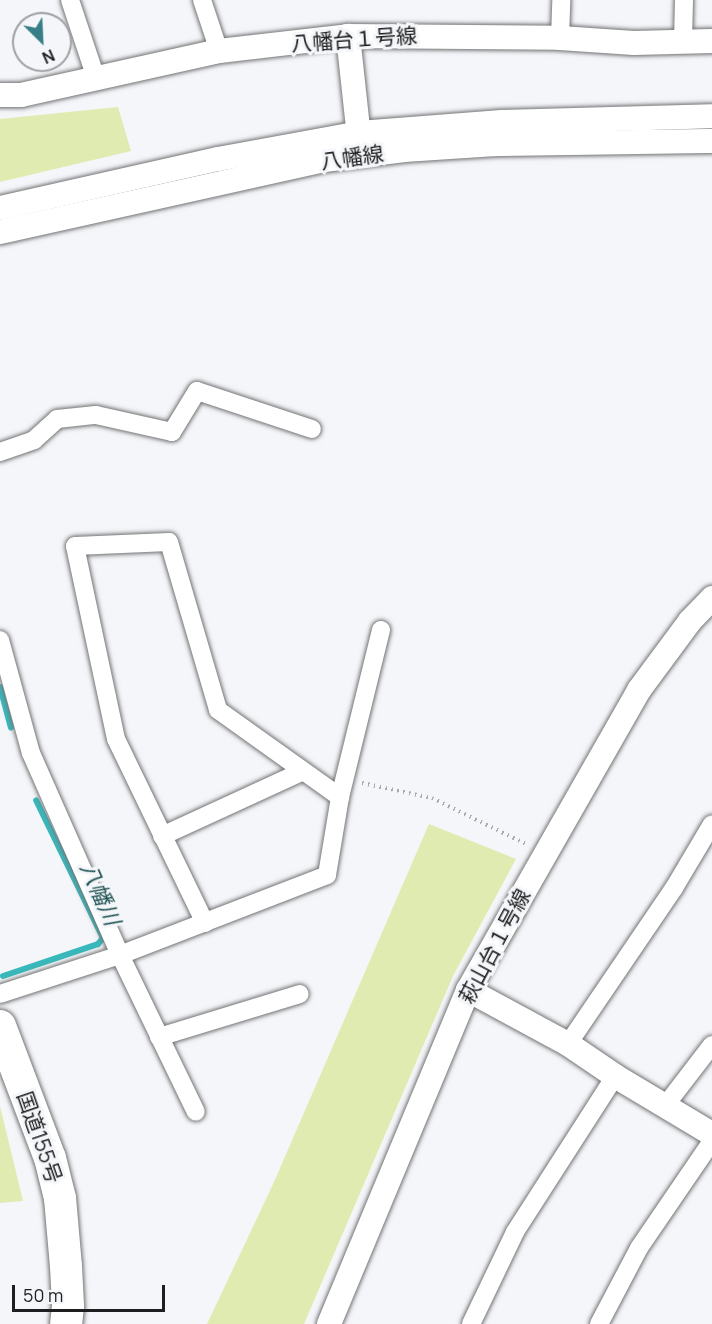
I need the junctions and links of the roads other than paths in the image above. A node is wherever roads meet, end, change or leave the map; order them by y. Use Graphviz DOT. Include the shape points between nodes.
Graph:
graph roads {
  1 [pos="70,0"];
  2 [pos="202,0"];
  3 [pos="561,0"];
  4 [pos="684,0"];
  5 [pos="348,36"];
  6 [pos="560,38"];
  7 [pos="683,41"];
  8 [pos="712,41"];
  9 [pos="219,51"];
  10 [pos="96,78"];
  11 [pos="0,95"];
  12 [pos="712,116"];
  13 [pos="712,141"];
  14 [pos="360,144"];
  15 [pos="0,208"];
  16 [pos="0,232"];
  17 [pos="312,429"];
  18 [pos="0,452"];
  19 [pos="712,598"];
  20 [pos="381,630"];
  21 [pos="0,640"];
  22 [pos="303,771"];
  23 [pos="340,797"];
  24 [pos="712,824"];
  25 [pos="162,836"];
  26 [pos="205,923"];
  27 [pos="120,956"];
  28 [pos="468,990"];
  29 [pos="0,994"];
  30 [pos="300,994"];
  31 [pos="0,1026"];
  32 [pos="159,1037"];
  33 [pos="568,1044"];
  34 [pos="712,1045"];
  35 [pos="615,1076"];
  36 [pos="664,1106"];
  37 [pos="196,1112"];
  38 [pos="712,1134"];
  39 [pos="712,1141"];
  40 [pos="66,1324"];
  41 [pos="329,1324"];
  42 [pos="471,1324"];
  43 [pos="599,1324"];
  1 -- 10 [label="street"];
  2 -- 9 [label="street"];
  3 -- 6 [label="street"];
  4 -- 7 [label="street"];
  5 -- 6 [label="street, 八幡台１号線"];
  5 -- 9 [label="street, 八幡台１号線"];
  5 -- 14 [label="street"];
  6 -- 7 [label="street, 八幡台１号線" via="634,44"];
  7 -- 8 [label="street, 八幡台１号線"];
  9 -- 10 [label="street, 八幡台１号線"];
  10 -- 11 [label="street, 八幡台１号線" via="21,95"];
  12 -- 14 [label="street, 八幡線" via="502,122"];
  13 -- 14 [label="street, 八幡線"];
  14 -- 15 [label="street, 八幡線" via="218,159"];
  14 -- 16 [label="street, 八幡線" via="258,173"];
  17 -- 18 [label="street" via="196,391 171,432 96,415 57,419 34,440"];
  19 -- 28 [label="street, 萩山台１号線" via="639,690"];
  20 -- 23 [label="street"];
  21 -- 27 [label="street" via="31,753"];
  22 -- 23 [label="street"];
  22 -- 25 [label="street"];
  22 -- 25 [label="street" via="218,710 169,542 75,546 116,739"];
  23 -- 26 [label="street" via="327,875"];
  24 -- 33 [label="street" via="674,888"];
  25 -- 26 [label="street"];
  26 -- 27 [label="street"];
  27 -- 29 [label="street"];
  27 -- 32 [label="street"];
  28 -- 33 [label="street"];
  28 -- 41 [label="street, 萩山台１号線"];
  30 -- 32 [label="street"];
  31 -- 40 [label="highway, 国道155号" via="50,1158 60,1198"];
  32 -- 37 [label="street"];
  33 -- 35 [label="street"];
  34 -- 36 [label="street"];
  35 -- 36 [label="street"];
  35 -- 42 [label="street" via="515,1232"];
  36 -- 38 [label="street"];
  39 -- 43 [label="street" via="639,1248"];
}
